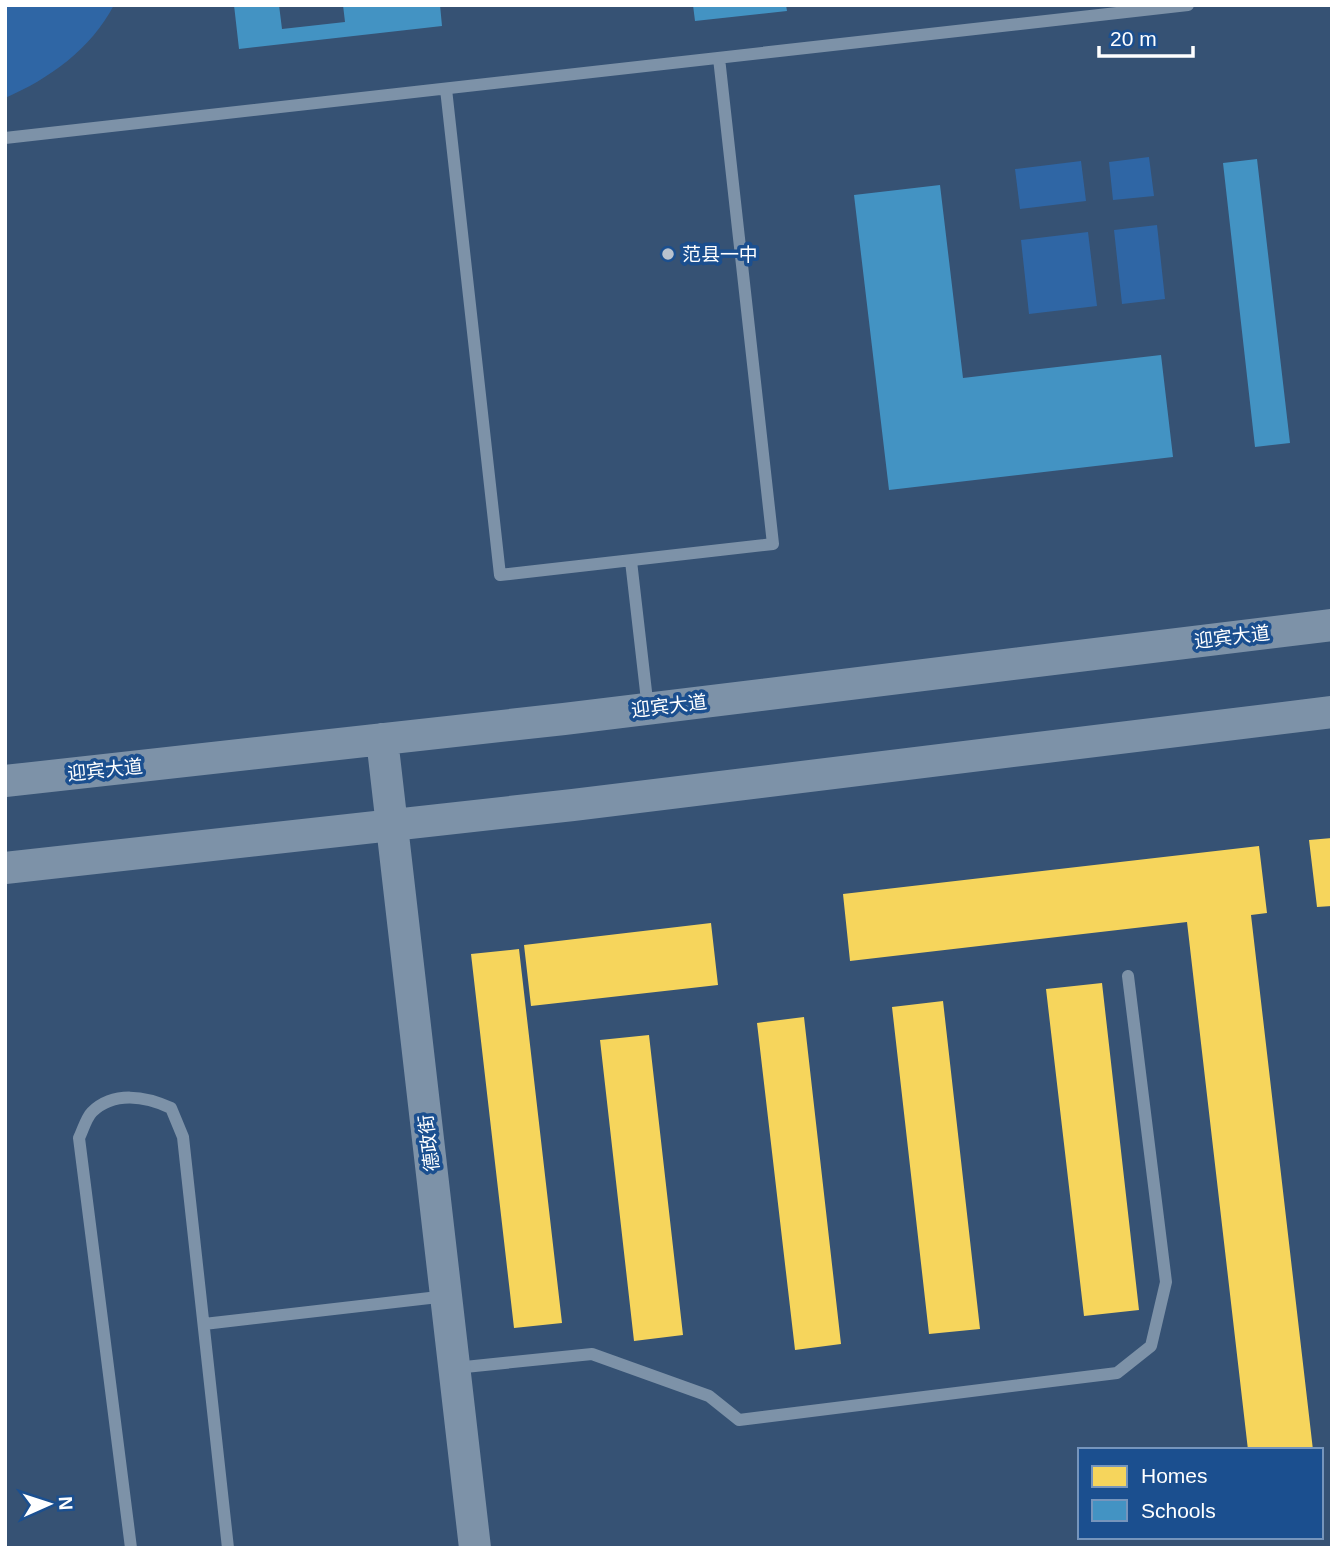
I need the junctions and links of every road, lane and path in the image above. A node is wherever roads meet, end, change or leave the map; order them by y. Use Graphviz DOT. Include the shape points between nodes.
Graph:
graph roads {
  1 [pos="1188,5"];
  2 [pos="719,58"];
  3 [pos="446,89"];
  4 [pos="5,138"];
  5 [pos="631,561"];
  6 [pos="1332,625"];
  7 [pos="648,709"];
  8 [pos="1332,712"];
  9 [pos="382,739"];
  10 [pos="5,781"];
  11 [pos="392,825"];
  12 [pos="5,868"];
  13 [pos="1128,976"];
  14 [pos="446,1296"];
  15 [pos="204,1324"];
  16 [pos="454,1368"];
  17 [pos="131,1548"];
  18 [pos="229,1548"];
  19 [pos="475,1548"];
  1 -- 2 [label="lane"];
  2 -- 3 [label="lane"];
  2 -- 5 [label="lane" via="773,544"];
  3 -- 4 [label="lane"];
  3 -- 5 [label="lane" via="500,575"];
  5 -- 7 [label="lane"];
  6 -- 7 [label="street, 迎宾大道"];
  7 -- 9 [label="street, 迎宾大道"];
  8 -- 11 [label="street"];
  9 -- 10 [label="street, 迎宾大道"];
  9 -- 11 [label="street, 德政街"];
  11 -- 12 [label="street"];
  11 -- 14 [label="street, 德政街"];
  13 -- 16 [label="lane" via="1166,1282 1150,1346 1117,1373 739,1420 709,1396 592,1354"];
  14 -- 15 [label="lane"];
  14 -- 16 [label="street, 德政街"];
  15 -- 17 [label="lane" via="183,1137 170,1108 158,1102 124,1097 107,1102 90,1114 79,1138"];
  15 -- 18 [label="lane"];
  16 -- 19 [label="street, 德政街"];
}
